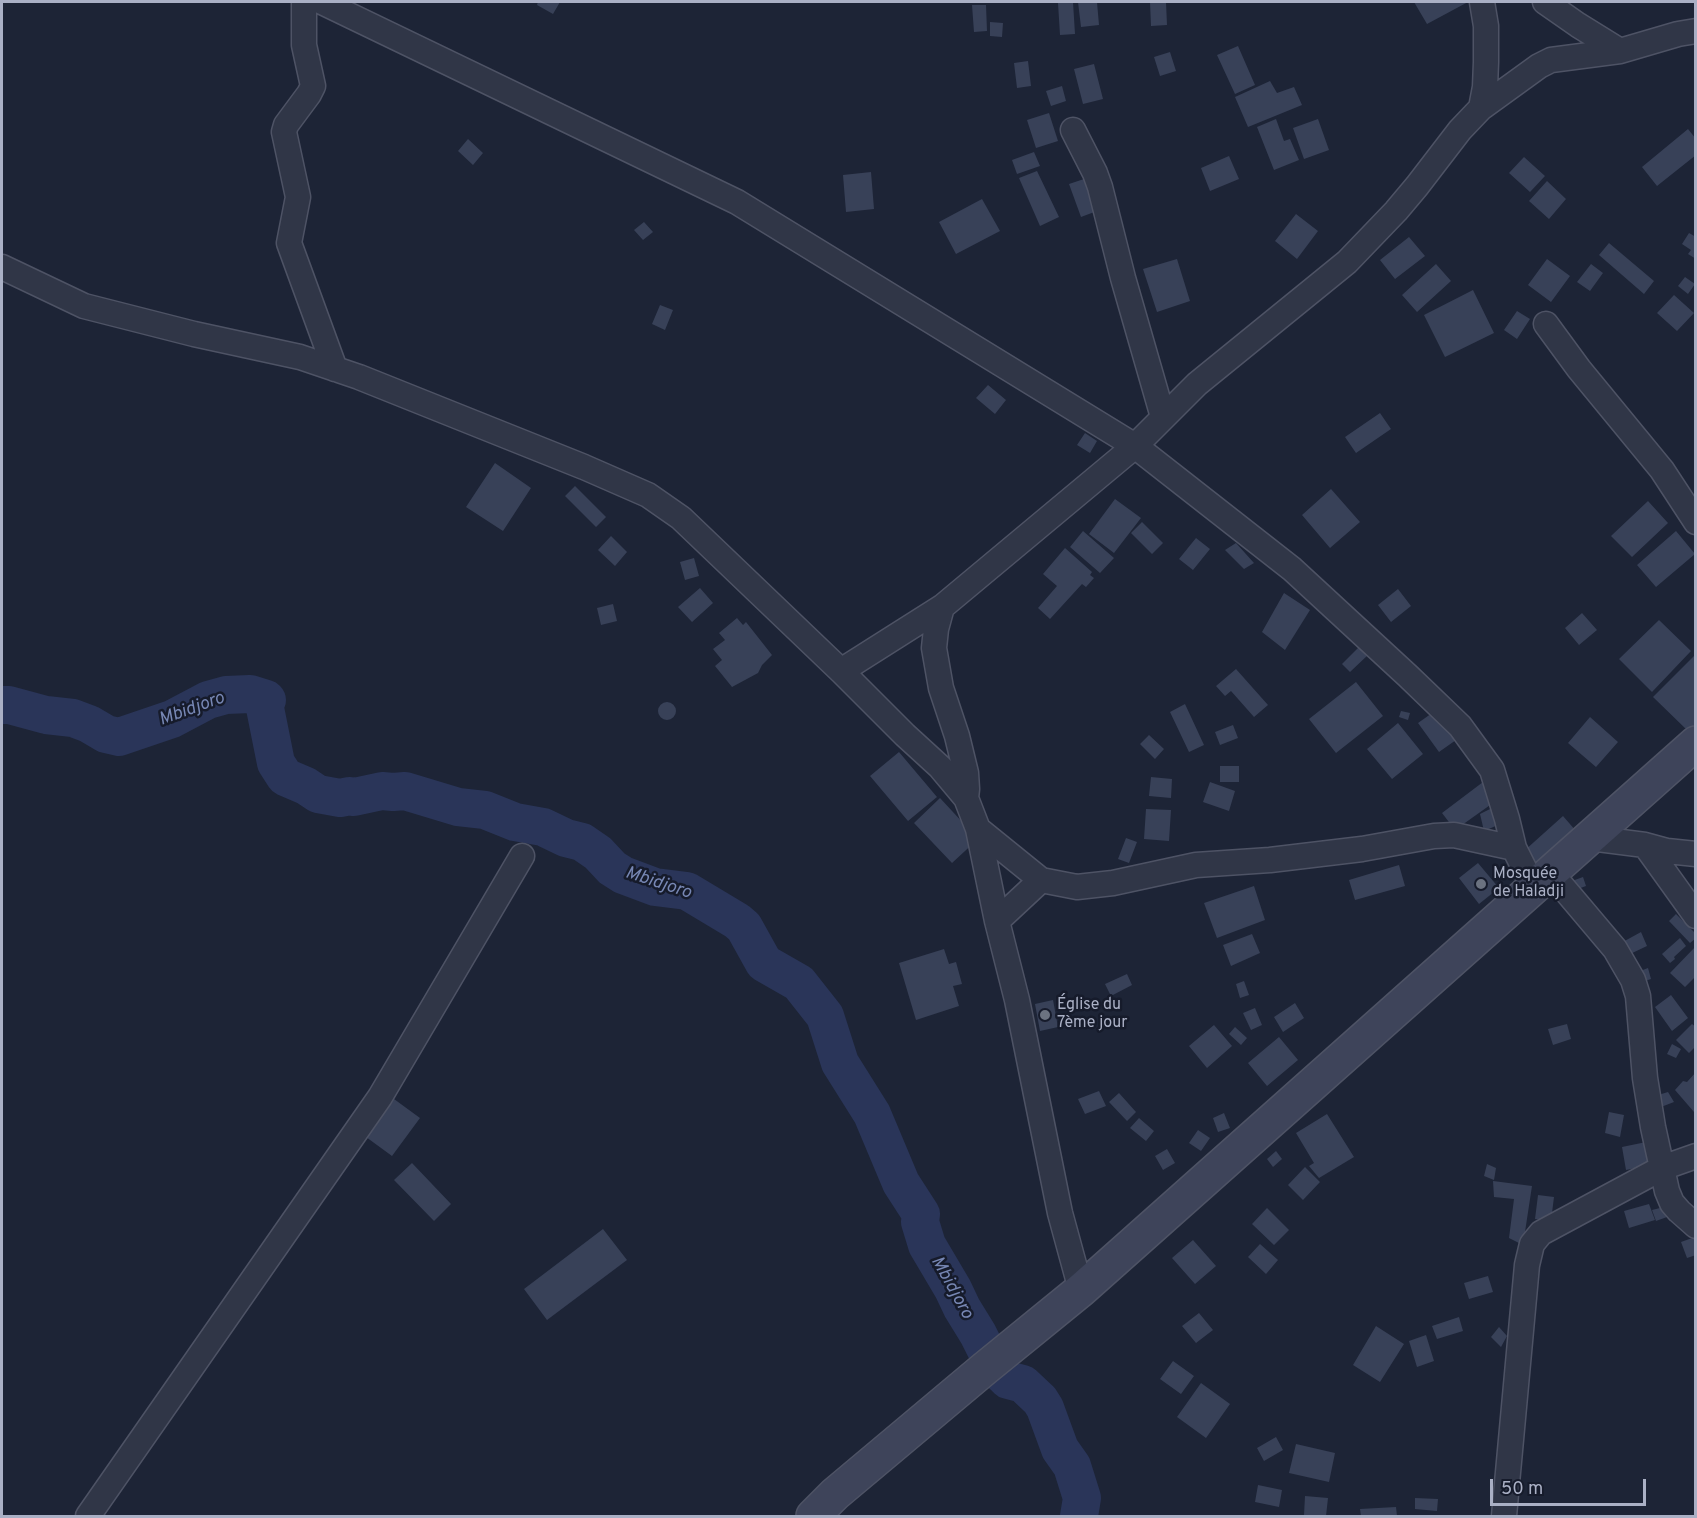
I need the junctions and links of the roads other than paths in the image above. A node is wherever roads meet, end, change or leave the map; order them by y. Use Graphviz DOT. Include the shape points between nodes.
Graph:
graph roads {
  1 [pos="304,2"];
  2 [pos="322,2"];
  3 [pos="1482,2"];
  4 [pos="1545,2"];
  5 [pos="1695,31"];
  6 [pos="1620,51"];
  7 [pos="1481,108"];
  8 [pos="1073,130"];
  9 [pos="2,267"];
  10 [pos="1546,324"];
  11 [pos="335,369"];
  12 [pos="1163,417"];
  13 [pos="1135,446"];
  14 [pos="1695,522"];
  15 [pos="942,607"];
  16 [pos="841,671"];
  17 [pos="1695,743"];
  18 [pos="966,798"];
  19 [pos="978,829"];
  20 [pos="1590,838"];
  21 [pos="1645,845"];
  22 [pos="1514,848"];
  23 [pos="1695,854"];
  24 [pos="522,856"];
  25 [pos="1541,879"];
  26 [pos="1041,880"];
  27 [pos="1695,916"];
  28 [pos="997,921"];
  29 [pos="1695,1156"];
  30 [pos="1662,1168"];
  31 [pos="1695,1226"];
  32 [pos="1081,1290"];
  33 [pos="88,1516"];
  34 [pos="813,1516"];
  35 [pos="1504,1516"];
  1 -- 11 [label="street" via="304,45 313,86 284,132 298,197 289,243"];
  2 -- 13 [label="street" via="737,202"];
  3 -- 7 [label="street" via="1486,53"];
  4 -- 6 [label="street"];
  5 -- 6 [label="street"];
  6 -- 7 [label="street" via="1551,60"];
  7 -- 12 [label="street" via="1396,211 1347,261 1197,384"];
  8 -- 12 [label="street" via="1100,187"];
  9 -- 11 [label="street" via="84,306 300,357"];
  10 -- 14 [label="street" via="1662,470"];
  11 -- 16 [label="street" via="584,466 648,495 681,518"];
  12 -- 13 [label="street"];
  13 -- 15 [label="street"];
  13 -- 22 [label="street" via="1292,569 1460,726 1492,770"];
  15 -- 16 [label="street"];
  15 -- 18 [label="street" via="934,648 941,688 966,773"];
  16 -- 18 [label="street" via="940,767"];
  17 -- 20 [label="street"];
  18 -- 19 [label="street"];
  19 -- 26 [label="street"];
  19 -- 28 [label="street"];
  20 -- 21 [label="street"];
  20 -- 25 [label="street"];
  21 -- 23 [label="street"];
  21 -- 27 [label="street"];
  22 -- 25 [label="street"];
  22 -- 26 [label="street" via="1434,836 1362,849 1196,866 1113,883 1077,887"];
  24 -- 33 [label="street" via="380,1097"];
  25 -- 30 [label="street" via="1615,949 1633,980 1638,996 1645,1078"];
  25 -- 32 [label="street"];
  26 -- 28 [label="street"];
  28 -- 32 [label="street" via="1060,1213"];
  29 -- 30 [label="street"];
  30 -- 31 [label="street" via="1672,1203"];
  30 -- 35 [label="street" via="1541,1233 1532,1245"];
  32 -- 34 [label="street"];
}
